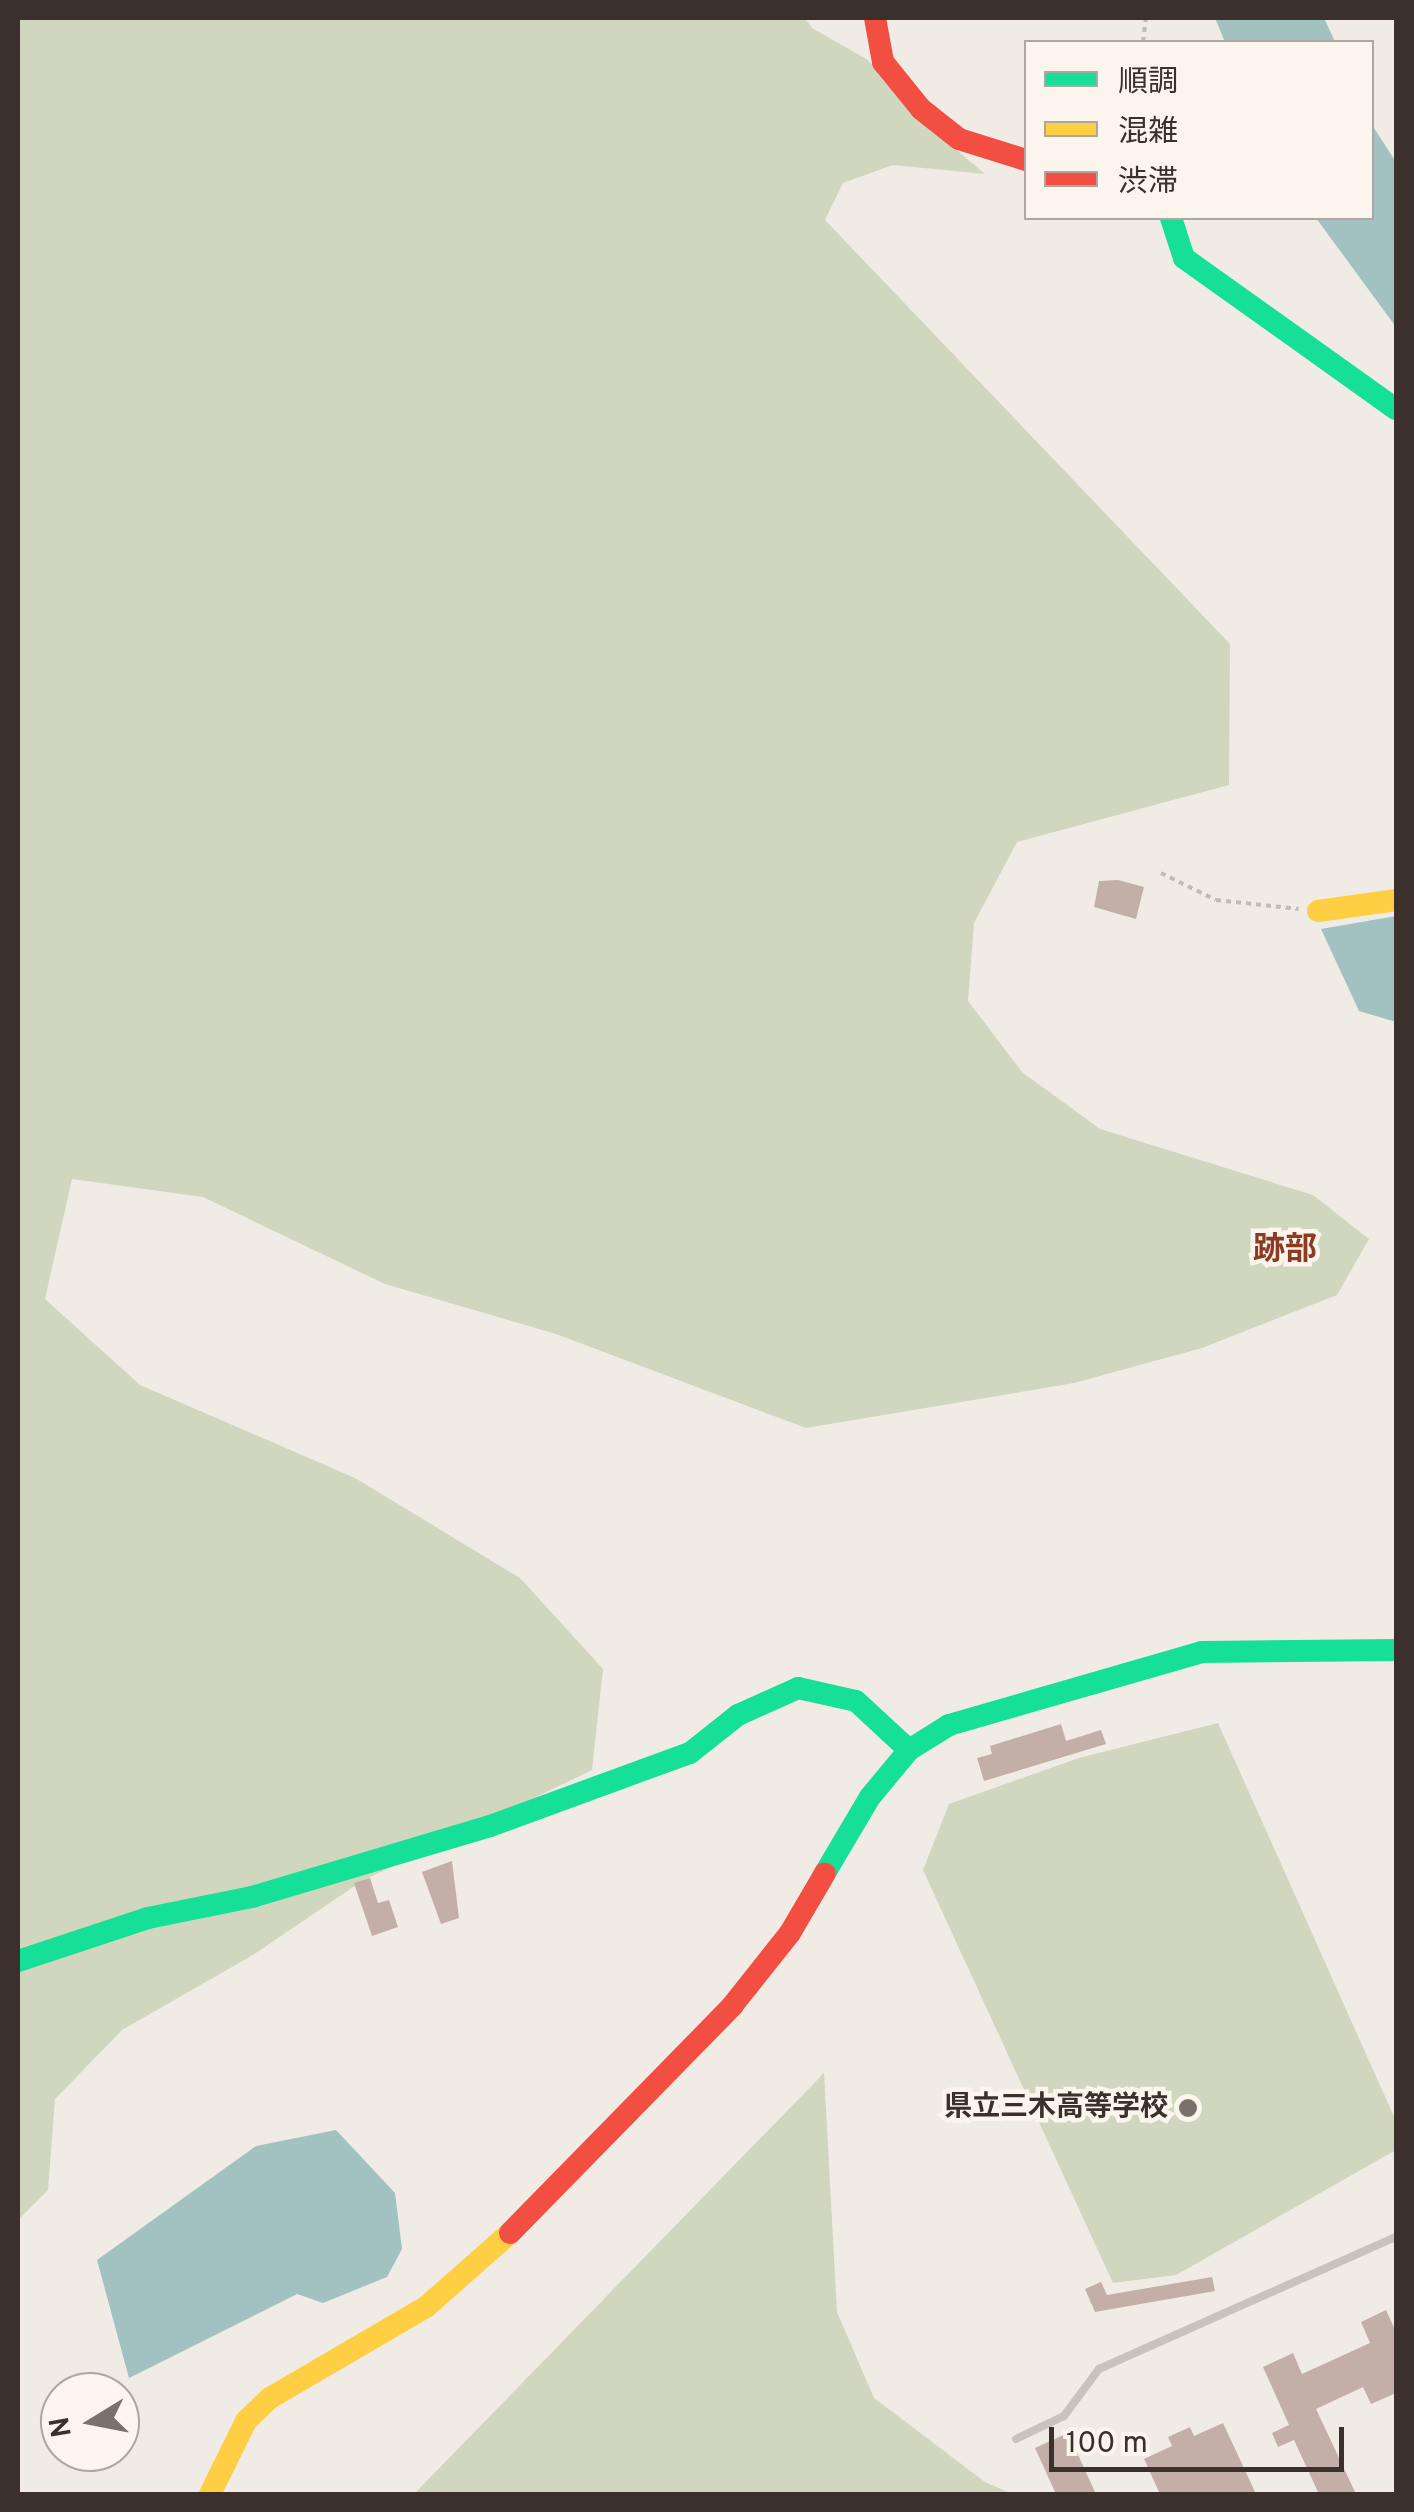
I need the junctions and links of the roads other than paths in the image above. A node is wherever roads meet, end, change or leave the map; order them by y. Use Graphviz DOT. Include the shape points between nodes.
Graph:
graph roads {
  1 [pos="875,18"];
  2 [pos="1024,159"];
  3 [pos="1172,220"];
  4 [pos="1396,410"];
  5 [pos="1396,900"];
  6 [pos="1318,911"];
  7 [pos="1396,1650"];
  8 [pos="909,1750"];
  9 [pos="18,1961"];
  10 [pos="1396,2236"];
  11 [pos="1016,2440"];
  12 [pos="210,2494"];
  1 -- 2 [label="street" via="883,62 921,109 959,139"];
  3 -- 4 [label="street" via="1184,258"];
  5 -- 6 [label="street"];
  7 -- 8 [label="street" via="1202,1652 996,1708 948,1725"];
  8 -- 9 [label="street" via="856,1700 798,1688 738,1714 690,1753 490,1826 252,1897 148,1918"];
  8 -- 12 [label="street" via="870,1797 790,1933 732,2006 474,2270 426,2307 270,2398 246,2421"];
  10 -- 11 [label="lane" via="1099,2368 1064,2416"];
}
